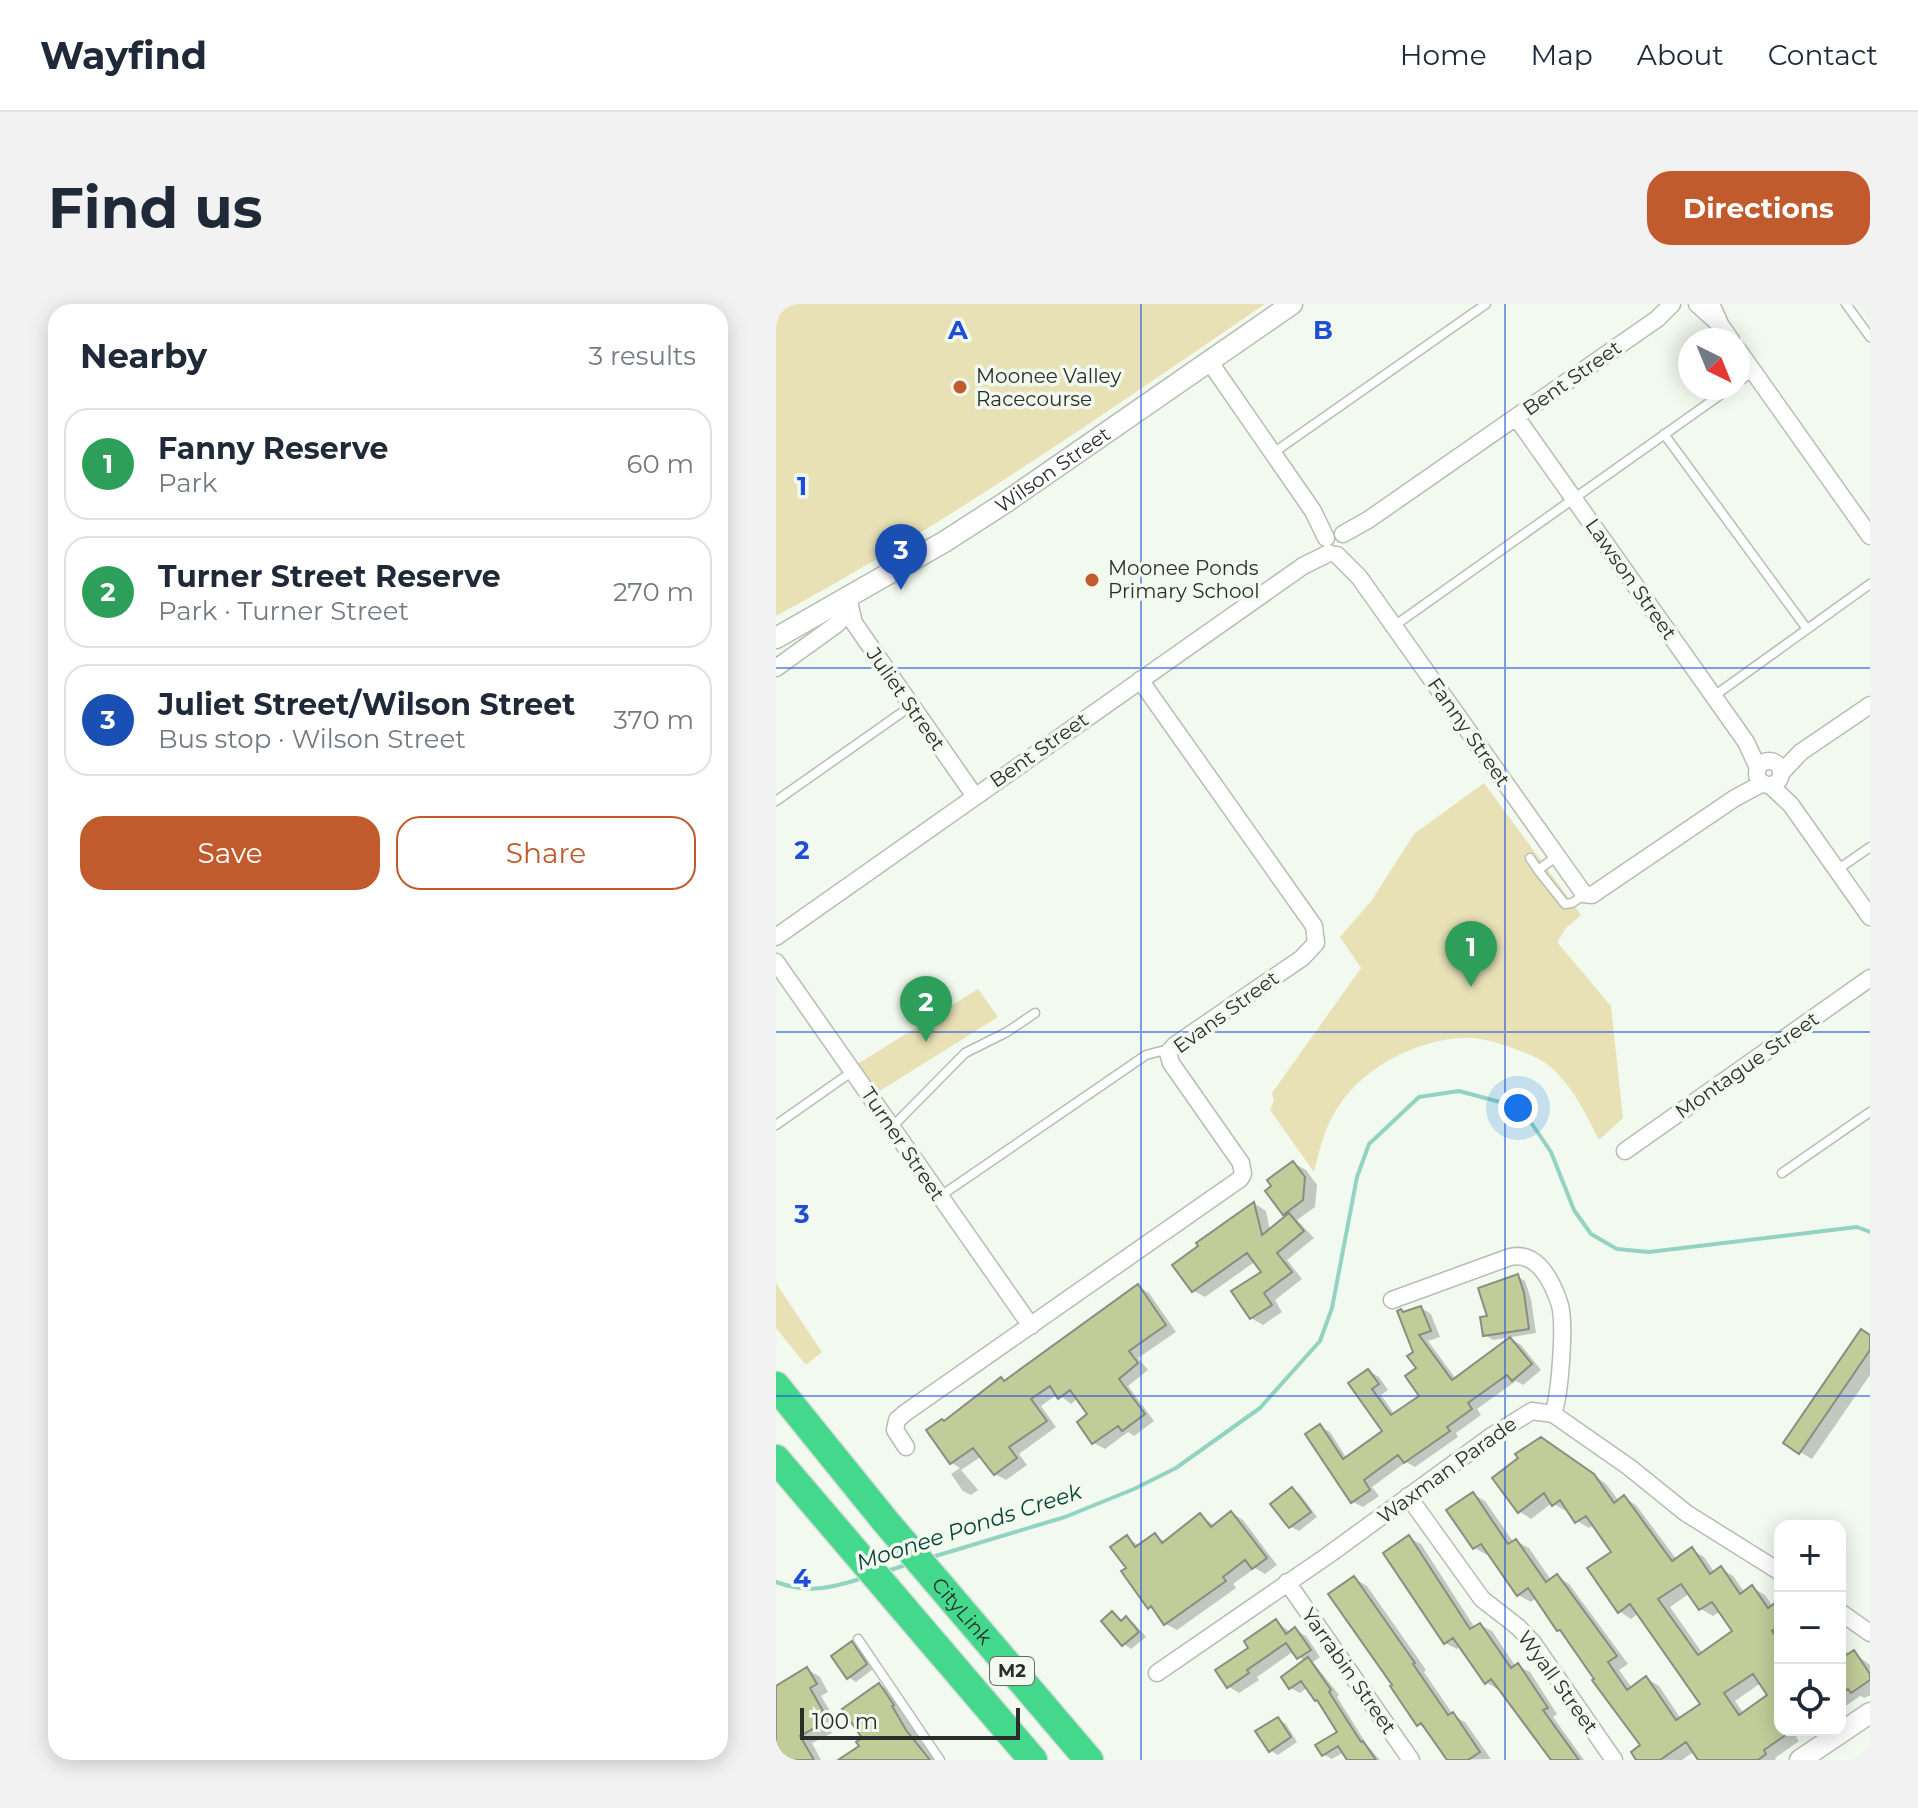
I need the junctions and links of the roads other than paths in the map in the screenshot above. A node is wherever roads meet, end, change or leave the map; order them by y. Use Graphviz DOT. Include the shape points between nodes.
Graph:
graph roads {
  1 [pos="1292,304"];
  2 [pos="1486,304"];
  3 [pos="1672,304"];
  4 [pos="1690,304"];
  5 [pos="1697,304"];
  6 [pos="1711,304"];
  7 [pos="1846,304"];
  8 [pos="1657,319"];
  9 [pos="1721,328"];
  10 [pos="1723,328"];
  11 [pos="1870,337"];
  12 [pos="1209,361"];
  13 [pos="1750,368"];
  14 [pos="1753,372"];
  15 [pos="1750,374"];
  16 [pos="1713,400"];
  17 [pos="1516,417"];
  18 [pos="1664,434"];
  19 [pos="1273,453"];
  20 [pos="1574,499"];
  21 [pos="1870,536"];
  22 [pos="1336,543"];
  23 [pos="1870,584"];
  24 [pos="849,603"];
  25 [pos="1394,626"];
  26 [pos="1807,629"];
  27 [pos="776,638"];
  28 [pos="776,668"];
  29 [pos="1140,680"];
  30 [pos="1713,696"];
  31 [pos="1870,705"];
  32 [pos="911,706"];
  33 [pos="1769,774"];
  34 [pos="974,795"];
  35 [pos="776,801"];
  36 [pos="1870,847"];
  37 [pos="1557,856"];
  38 [pos="1530,858"];
  39 [pos="1538,870"];
  40 [pos="1837,870"];
  41 [pos="1582,891"];
  42 [pos="1870,917"];
  43 [pos="776,937"];
  44 [pos="776,962"];
  45 [pos="1870,979"];
  46 [pos="1035,1013"];
  47 [pos="1170,1049"];
  48 [pos="853,1071"];
  49 [pos="1870,1112"];
  50 [pos="776,1125"];
  51 [pos="892,1127"];
  52 [pos="1625,1151"];
  53 [pos="1782,1173"];
  54 [pos="939,1197"];
  55 [pos="1392,1300"];
  56 [pos="1031,1326"];
  57 [pos="776,1386"];
  58 [pos="1553,1414"];
  59 [pos="906,1447"];
  60 [pos="776,1459"];
  61 [pos="1408,1496"];
  62 [pos="1774,1568"];
  63 [pos="1287,1582"];
  64 [pos="1846,1616"];
  65 [pos="1870,1633"];
  66 [pos="858,1639"];
  67 [pos="1157,1673"];
  68 [pos="1870,1713"];
  69 [pos="940,1760"];
  70 [pos="1033,1760"];
  71 [pos="1089,1760"];
  72 [pos="1411,1760"];
  73 [pos="1614,1760"];
  74 [pos="1800,1760"];
  1 -- 12 [label="street, Wilson Street"];
  2 -- 19 [label="lane"];
  3 -- 8 [label="street, Bent Street"];
  4 -- 8 [label="street, Bent Street"];
  5 -- 9 [label="street"];
  6 -- 10 [label="street"];
  7 -- 11 [label="lane"];
  8 -- 17 [label="street, Bent Street"];
  12 -- 19 [label="street, Fanny Street"];
  12 -- 24 [label="street, Wilson Street"];
  13 -- 14 [label="street"];
  14 -- 15 [label="lane"];
  14 -- 21 [label="street"];
  16 -- 18 [label="lane"];
  17 -- 20 [label="street, Lawson Street"];
  17 -- 22 [label="street, Bent Street"];
  18 -- 20 [label="lane"];
  18 -- 26 [label="lane"];
  19 -- 22 [label="street, Fanny Street"];
  20 -- 25 [label="lane"];
  20 -- 30 [label="street, Lawson Street"];
  22 -- 25 [label="street, Fanny Street"];
  22 -- 29 [label="street, Bent Street"];
  23 -- 26 [label="lane"];
  24 -- 27 [label="street"];
  24 -- 28 [label="street, Wilson Street" via="837,624"];
  24 -- 32 [label="street, Juliet Street" via="854,623"];
  25 -- 37 [label="street, Fanny Street"];
  26 -- 30 [label="lane"];
  29 -- 34 [label="street, Bent Street"];
  29 -- 47 [label="street, Evans Street" via="1316,934 1316,943 1302,958"];
  30 -- 33 [label="street, Lawson Street"];
  31 -- 33 [label="street"];
  32 -- 34 [label="street, Juliet Street"];
  32 -- 35 [label="lane"];
  33 -- 40 [label="street, Lawson Street"];
  33 -- 41 [label="street" via="1592,895"];
  34 -- 43 [label="street, Bent Street"];
  36 -- 40 [label="lane"];
  37 -- 39 [label="lane"];
  37 -- 41 [label="street, Fanny Street"];
  38 -- 39 [label="lane"];
  39 -- 41 [label="lane" via="1565,904"];
  40 -- 42 [label="street, Lawson Street"];
  44 -- 48 [label="street, Turner Street"];
  45 -- 52 [label="street, Montague Street"];
  46 -- 51 [label="lane" via="965,1053"];
  47 -- 54 [label="lane" via="1146,1055"];
  47 -- 56 [label="street, Evans Street" via="1168,1058 1241,1163 1243,1174"];
  48 -- 50 [label="lane"];
  48 -- 51 [label="street, Turner Street"];
  49 -- 53 [label="lane"];
  51 -- 54 [label="street, Turner Street"];
  54 -- 56 [label="street, Turner Street"];
  55 -- 58 [label="street" via="1510,1257 1523,1255 1535,1261 1560,1304 1560,1383"];
  56 -- 59 [label="street, Evans Street" via="897,1420 895,1430"];
  57 -- 71 [label="highway, CityLink / M2"];
  58 -- 61 [label="street, Waxman Parade" via="1540,1410 1521,1416"];
  58 -- 62 [label="street" via="1686,1513"];
  60 -- 70 [label="highway, M2"];
  61 -- 63 [label="street, Waxman Parade"];
  61 -- 73 [label="street, Wyall Street" via="1482,1599 1533,1643"];
  63 -- 67 [label="street, Waxman Parade"];
  63 -- 72 [label="street, Yarrabin Street"];
  64 -- 65 [label="street"];
  66 -- 69 [label="lane"];
  68 -- 74 [label="street"];
}
